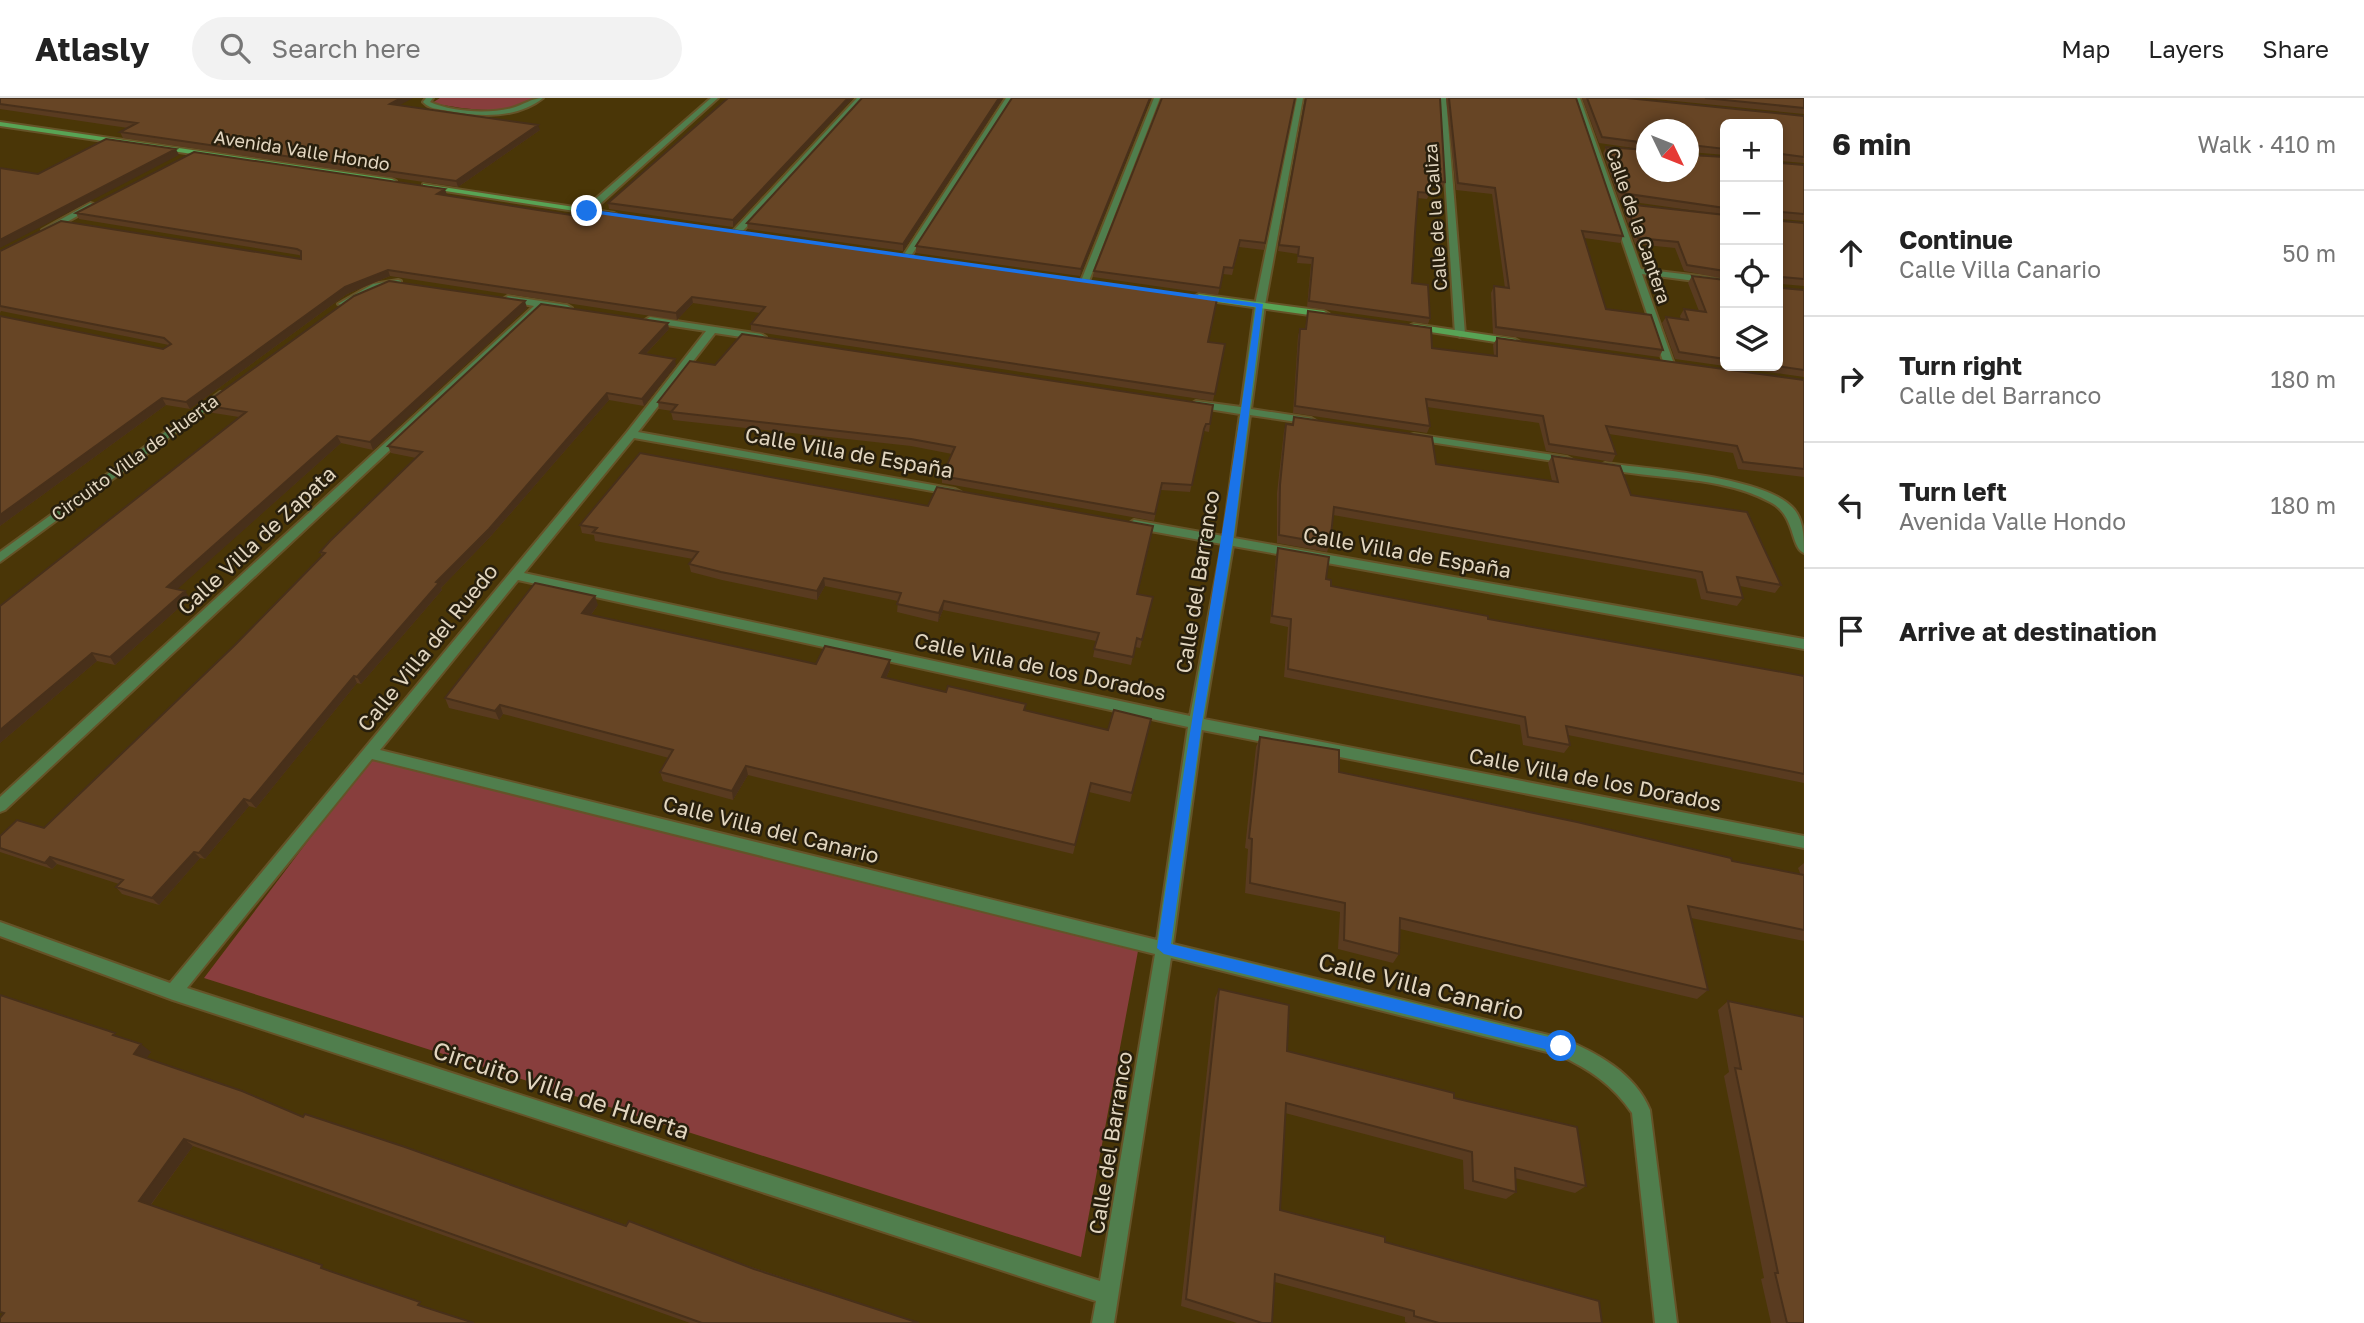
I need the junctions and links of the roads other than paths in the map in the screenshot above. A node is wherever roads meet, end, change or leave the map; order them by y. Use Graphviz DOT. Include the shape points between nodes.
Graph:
graph roads {
  1 [pos="430,98"];
  2 [pos="540,98"];
  3 [pos="715,98"];
  4 [pos="861,98"];
  5 [pos="1009,98"];
  6 [pos="1157,98"];
  7 [pos="1300,98"];
  8 [pos="1443,98"];
  9 [pos="1577,98"];
  10 [pos="0,124"];
  11 [pos="1594,147"];
  12 [pos="1607,148"];
  13 [pos="197,151"];
  14 [pos="184,158"];
  15 [pos="398,182"];
  16 [pos="412,184"];
  17 [pos="98,202"];
  18 [pos="1613,204"];
  19 [pos="1626,205"];
  20 [pos="587,211"];
  21 [pos="628,217"];
  22 [pos="61,221"];
  23 [pos="75,223"];
  24 [pos="723,230"];
  25 [pos="737,232"];
  26 [pos="37,234"];
  27 [pos="750,234"];
  28 [pos="894,254"];
  29 [pos="907,256"];
  30 [pos="920,258"];
  31 [pos="1636,271"];
  32 [pos="1071,279"];
  33 [pos="1085,281"];
  34 [pos="1720,281"];
  35 [pos="1098,283"];
  36 [pos="405,284"];
  37 [pos="1193,296"];
  38 [pos="500,298"];
  39 [pos="541,304"];
  40 [pos="1260,305"];
  41 [pos="580,310"];
  42 [pos="330,314"];
  43 [pos="1340,317"];
  44 [pos="633,318"];
  45 [pos="1407,326"];
  46 [pos="712,330"];
  47 [pos="1460,334"];
  48 [pos="766,338"];
  49 [pos="1525,343"];
  50 [pos="1656,362"];
  51 [pos="1669,363"];
  52 [pos="1682,365"];
  53 [pos="231,387"];
  54 [pos="1189,403"];
  55 [pos="1244,411"];
  56 [pos="1325,423"];
  57 [pos="631,434"];
  58 [pos="1406,436"];
  59 [pos="1582,463"];
  60 [pos="1595,465"];
  61 [pos="970,495"];
  62 [pos="1119,521"];
  63 [pos="1228,541"];
  64 [pos="1804,549"];
  65 [pos="0,558"];
  66 [pos="515,575"];
  67 [pos="1804,644"];
  68 [pos="1196,723"];
  69 [pos="369,753"];
  70 [pos="0,806"];
  71 [pos="1804,842"];
  72 [pos="0,929"];
  73 [pos="1164,948"];
  74 [pos="173,992"];
  75 [pos="1108,1294"];
  76 [pos="1103,1323"];
  77 [pos="1666,1323"];
  1 -- 2 [label="street" via="426,102 438,108 487,113 522,109"];
  3 -- 20 [label="street"];
  4 -- 25 [label="street"];
  5 -- 29 [label="street"];
  6 -- 33 [label="street"];
  7 -- 40 [label="street, Calle del Barranco"];
  8 -- 47 [label="street, Calle de la Caliza"];
  9 -- 11 [label="street, Calle de la Cantera"];
  10 -- 13 [label="street, Avenida Valle Hondo"];
  11 -- 12 [label="street"];
  11 -- 18 [label="street, Calle de la Cantera"];
  13 -- 14 [label="street"];
  13 -- 15 [label="street, Avenida Valle Hondo"];
  16 -- 20 [label="street, Avenida Valle Hondo"];
  17 -- 22 [label="street"];
  18 -- 19 [label="street"];
  18 -- 31 [label="street, Calle de la Cantera"];
  20 -- 21 [label="street, Avenida Valle Hondo"];
  22 -- 23 [label="street"];
  22 -- 26 [label="street"];
  24 -- 25 [label="street"];
  25 -- 27 [label="street"];
  28 -- 29 [label="street"];
  29 -- 30 [label="street"];
  31 -- 34 [label="street"];
  31 -- 51 [label="street, Calle de la Cantera"];
  32 -- 33 [label="street"];
  33 -- 35 [label="street"];
  36 -- 42 [label="street" via="391,282 360,292"];
  37 -- 40 [label="street"];
  38 -- 39 [label="street"];
  39 -- 41 [label="street"];
  39 -- 70 [label="street, Calle Villa de Zapata"];
  40 -- 43 [label="street"];
  40 -- 55 [label="street, Calle del Barranco"];
  44 -- 46 [label="street"];
  45 -- 47 [label="street"];
  46 -- 48 [label="street"];
  46 -- 57 [label="street, Calle Villa del Ruedo"];
  47 -- 49 [label="street"];
  50 -- 51 [label="street"];
  51 -- 52 [label="street"];
  53 -- 65 [label="street, Circuito Villa de Huerta"];
  54 -- 55 [label="street"];
  55 -- 56 [label="street"];
  55 -- 63 [label="street, Calle del Barranco"];
  57 -- 61 [label="street, Calle Villa de España"];
  57 -- 66 [label="street, Calle Villa del Ruedo"];
  58 -- 59 [label="street"];
  60 -- 64 [label="street" via="1763,494 1788,509"];
  62 -- 63 [label="street, Calle Villa de España"];
  63 -- 67 [label="street, Calle Villa de España"];
  63 -- 68 [label="street, Calle del Barranco"];
  66 -- 68 [label="street, Calle Villa de los Dorados"];
  66 -- 69 [label="street, Calle Villa del Ruedo"];
  68 -- 71 [label="street, Calle Villa de los Dorados"];
  68 -- 73 [label="street, Calle del Barranco"];
  69 -- 73 [label="street, Calle Villa del Canario"];
  69 -- 74 [label="street, Calle Villa del Ruedo"];
  72 -- 74 [label="street, Circuito Villa de Huerta"];
  73 -- 75 [label="street, Calle del Barranco"];
  73 -- 77 [label="street, Calle Villa Canario" via="1561,1046 1598,1063 1624,1083 1641,1110"];
  74 -- 75 [label="street, Circuito Villa de Huerta"];
  75 -- 76 [label="street, Calle del Barranco"];
}
